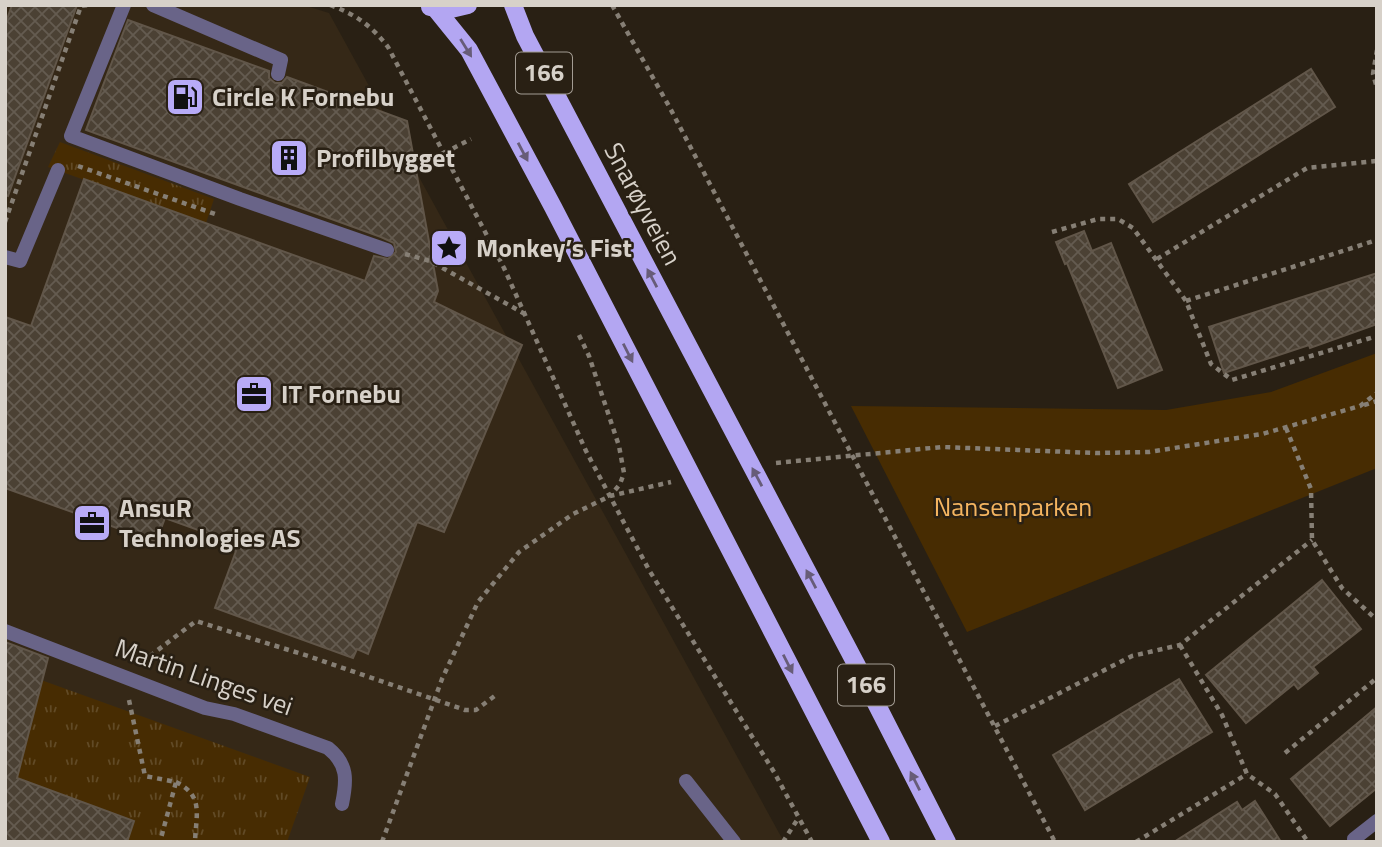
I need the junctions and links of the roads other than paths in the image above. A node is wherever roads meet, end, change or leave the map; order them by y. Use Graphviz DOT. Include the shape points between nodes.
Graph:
graph roads {
  1 [pos="124,5"];
  2 [pos="153,5"];
  3 [pos="468,5"];
  4 [pos="513,5"];
  5 [pos="429,7"];
  6 [pos="278,74"];
  7 [pos="58,170"];
  8 [pos="387,250"];
  9 [pos="5,257"];
  10 [pos="5,631"];
  11 [pos="686,781"];
  12 [pos="342,804"];
  13 [pos="1377,821"];
  14 [pos="1354,839"];
  15 [pos="734,842"];
  16 [pos="881,842"];
  17 [pos="947,842"];
  1 -- 8 [label="street" via="71,136 242,193"];
  2 -- 6 [label="street" via="281,60"];
  3 -- 5 [label="main road, 166"];
  17 -- 4 [label="main road, Snarøyveien / 166, one-way" via="525,36"];
  5 -- 16 [label="main road, 166, one-way" via="456,32 477,65"];
  7 -- 9 [label="street" via="20,261"];
  10 -- 12 [label="street, Martin Linges vei" via="205,708 328,748 345,769"];
  11 -- 15 [label="street"];
  13 -- 14 [label="street"];
}
